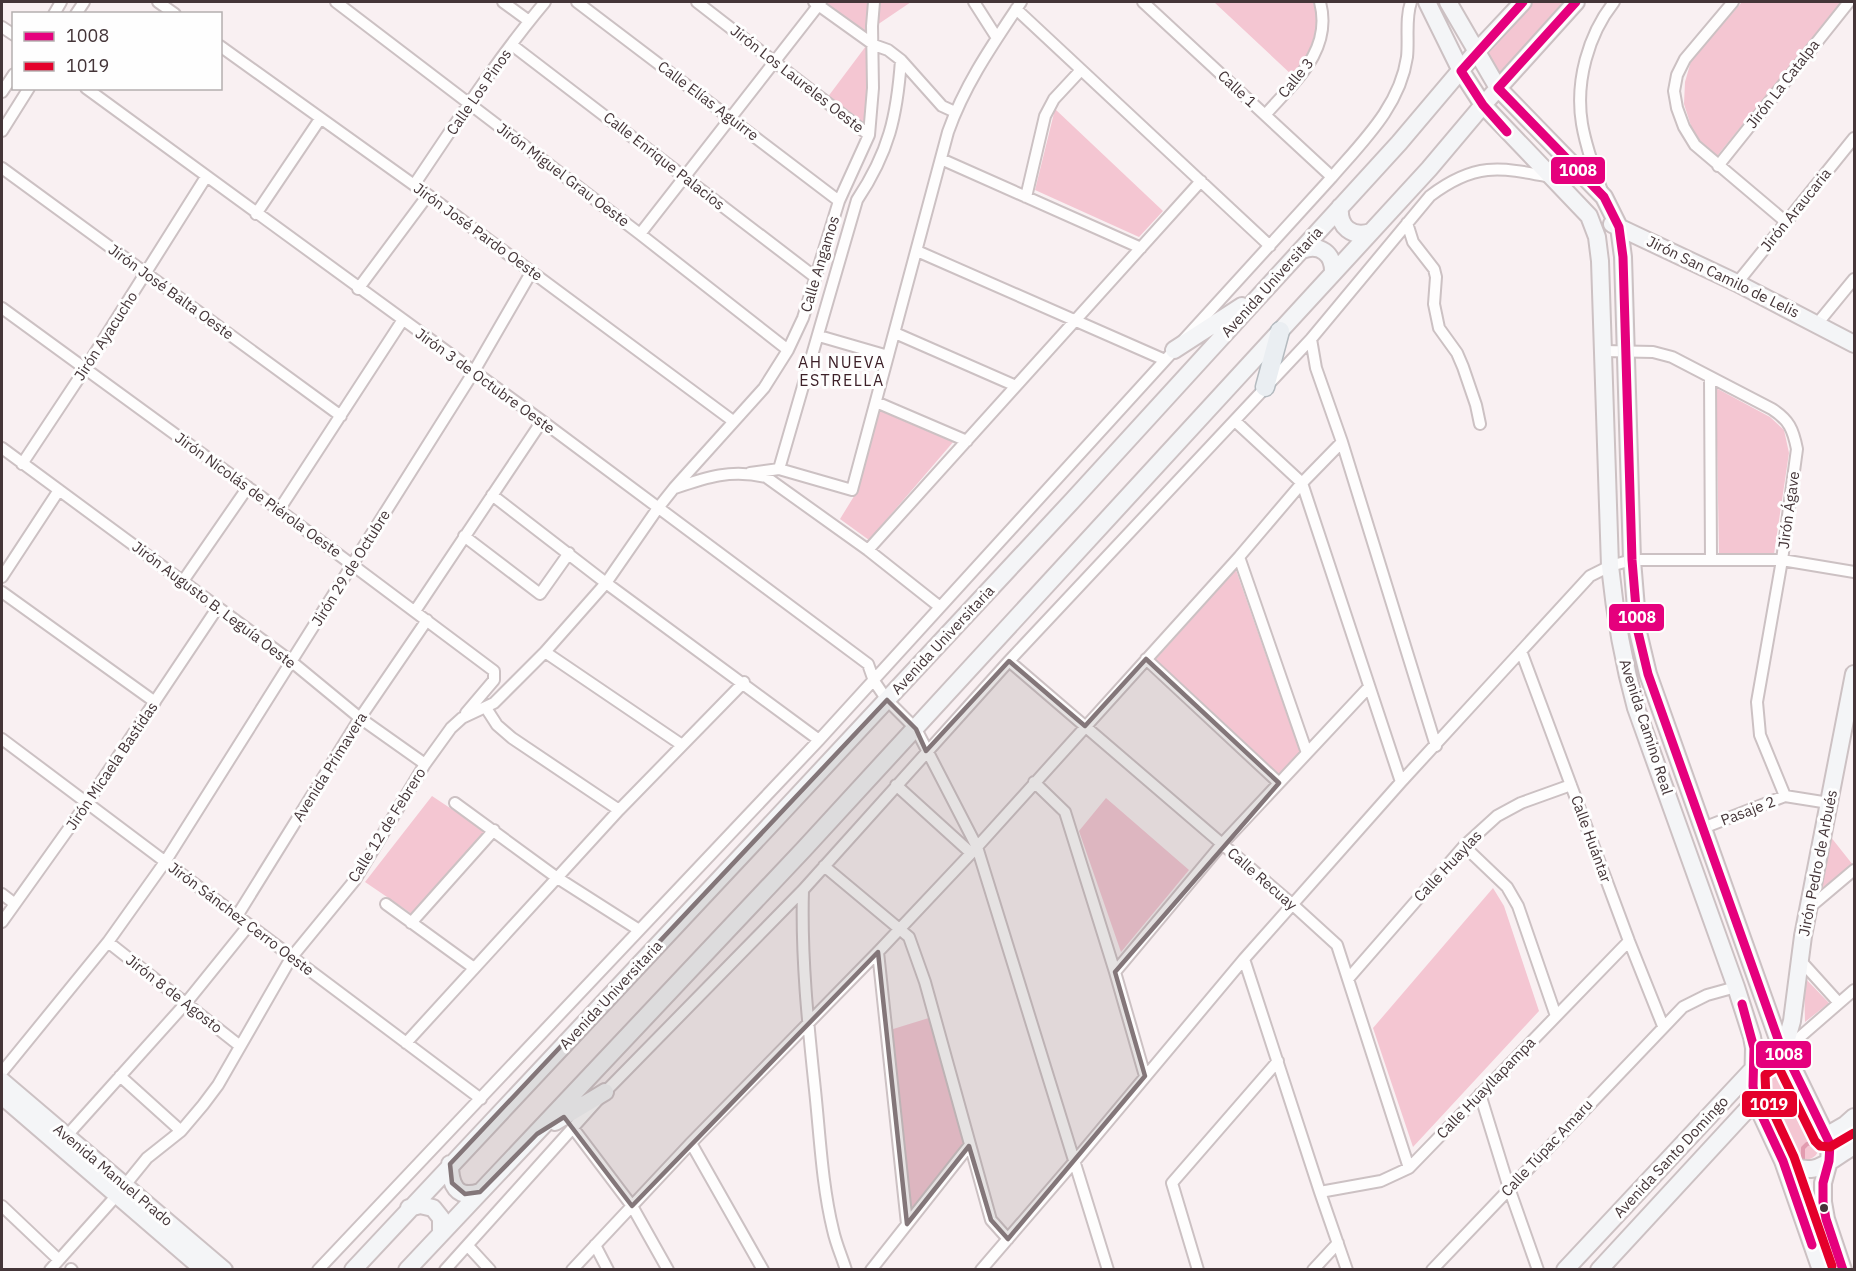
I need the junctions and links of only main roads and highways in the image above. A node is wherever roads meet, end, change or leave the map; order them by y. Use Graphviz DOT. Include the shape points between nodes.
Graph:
graph roads {
  1 [pos="1427,2"];
  2 [pos="1448,2"];
  3 [pos="1523,2"];
  4 [pos="1576,2"];
  5 [pos="1476,52"];
  6 [pos="1461,71"];
  7 [pos="1498,88"];
  8 [pos="1483,105"];
  9 [pos="1340,207"];
  10 [pos="1589,216"];
  11 [pos="1619,227"];
  12 [pos="1371,232"];
  13 [pos="1302,250"];
  14 [pos="1333,273"];
  15 [pos="1263,292"];
  16 [pos="1280,331"];
  17 [pos="1834,333"];
  18 [pos="1854,344"];
  19 [pos="1854,354"];
  20 [pos="1169,355"];
  21 [pos="1265,387"];
  22 [pos="1854,674"];
  23 [pos="1783,1053"];
  24 [pos="1754,1069"];
  25 [pos="2,1080"];
  26 [pos="605,1092"];
  27 [pos="2,1096"];
  28 [pos="1755,1101"];
  29 [pos="1854,1117"];
  30 [pos="537,1134"];
  31 [pos="1826,1136"];
  32 [pos="63,1140"];
  33 [pos="1854,1146"];
  34 [pos="1783,1161"];
  35 [pos="1829,1161"];
  36 [pos="450,1164"];
  37 [pos="121,1190"];
  38 [pos="480,1192"];
  39 [pos="409,1209"];
  40 [pos="441,1233"];
  41 [pos="201,1268"];
  42 [pos="225,1269"];
  43 [pos="353,1269"];
  44 [pos="407,1269"];
  45 [pos="1565,1269"];
  46 [pos="1599,1269"];
  47 [pos="1821,1269"];
  48 [pos="1844,1269"];
  1 -- 6 [label="main road, Avenida Camino Real"];
  2 -- 5 [label="main road, Avenida Camino Real"];
  3 -- 5 [label="main road, Avenida Universitaria"];
  4 -- 7 [label="main road"];
  5 -- 6 [label="main road, Avenida Universitaria"];
  5 -- 7 [label="main road, Avenida Camino Real"];
  6 -- 8 [label="main road, Avenida Camino Real"];
  6 -- 9 [label="main road, Avenida Universitaria"];
  7 -- 8 [label="main road"];
  7 -- 11 [label="main road, Avenida Camino Real" via="1604,197"];
  8 -- 10 [label="main road, Avenida Camino Real"];
  8 -- 12 [label="main road"];
  9 -- 12 [label="main road" via="1344,227 1357,234"];
  9 -- 13 [label="main road, Avenida Universitaria"];
  10 -- 11 [label="main road, Jirón San Camilo de Lelis"];
  10 -- 24 [label="main road, Avenida Camino Real" via="1600,261 1610,566 1619,639 1636,708 1737,987 1752,1037"];
  11 -- 17 [label="main road, Jirón San Camilo de Lelis"];
  11 -- 23 [label="main road, Avenida Camino Real" via="1638,632 1648,674"];
  12 -- 14 [label="main road"];
  13 -- 14 [label="main road" via="1315,247 1328,254"];
  13 -- 15 [label="main road, Avenida Universitaria"];
  14 -- 16 [label="main road"];
  15 -- 20 [label="main road"];
  15 -- 36 [label="main road, Avenida Universitaria" via="887,700"];
  16 -- 21 [label="main road"];
  16 -- 30 [label="main road" via="916,729"];
  17 -- 18 [label="main road, Jirón San Camilo de Lelis"];
  17 -- 19 [label="main road"];
  22 -- 23 [label="main road, Jirón Pedro de Arbués"];
  23 -- 24 [label="main road, Avenida Santo Domingo" via="1768,1056"];
  23 -- 31 [label="main road, Avenida Camino Real"];
  24 -- 28 [label="main road, Avenida Camino Real"];
  24 -- 45 [label="main road, Avenida Santo Domingo"];
  25 -- 32 [label="main road, Avenida Manuel Prado"];
  26 -- 30 [label="main road"];
  27 -- 32 [label="main road, Avenida Manuel Prado"];
  28 -- 34 [label="main road, Avenida Camino Real"];
  28 -- 46 [label="main road, Avenida Santo Domingo"];
  29 -- 31 [label="main road"];
  30 -- 38 [label="main road"];
  31 -- 35 [label="main road, Avenida Camino Real" via="1830,1144"];
  32 -- 37 [label="main road, Avenida Manuel Prado"];
  33 -- 35 [label="main road"];
  34 -- 35 [label="main road" via="1808,1170"];
  34 -- 47 [label="main road, Avenida Camino Real"];
  35 -- 48 [label="main road, Avenida Camino Real" via="1823,1202"];
  36 -- 38 [label="main road" via="456,1189 465,1194"];
  36 -- 39 [label="main road, Avenida Universitaria"];
  37 -- 41 [label="main road, Avenida Manuel Prado"];
  37 -- 42 [label="main road, Avenida Manuel Prado"];
  38 -- 40 [label="main road"];
  39 -- 40 [label="main road" via="420,1205 433,1208 441,1218"];
  39 -- 43 [label="main road, Avenida Universitaria"];
  40 -- 44 [label="main road"];
}
